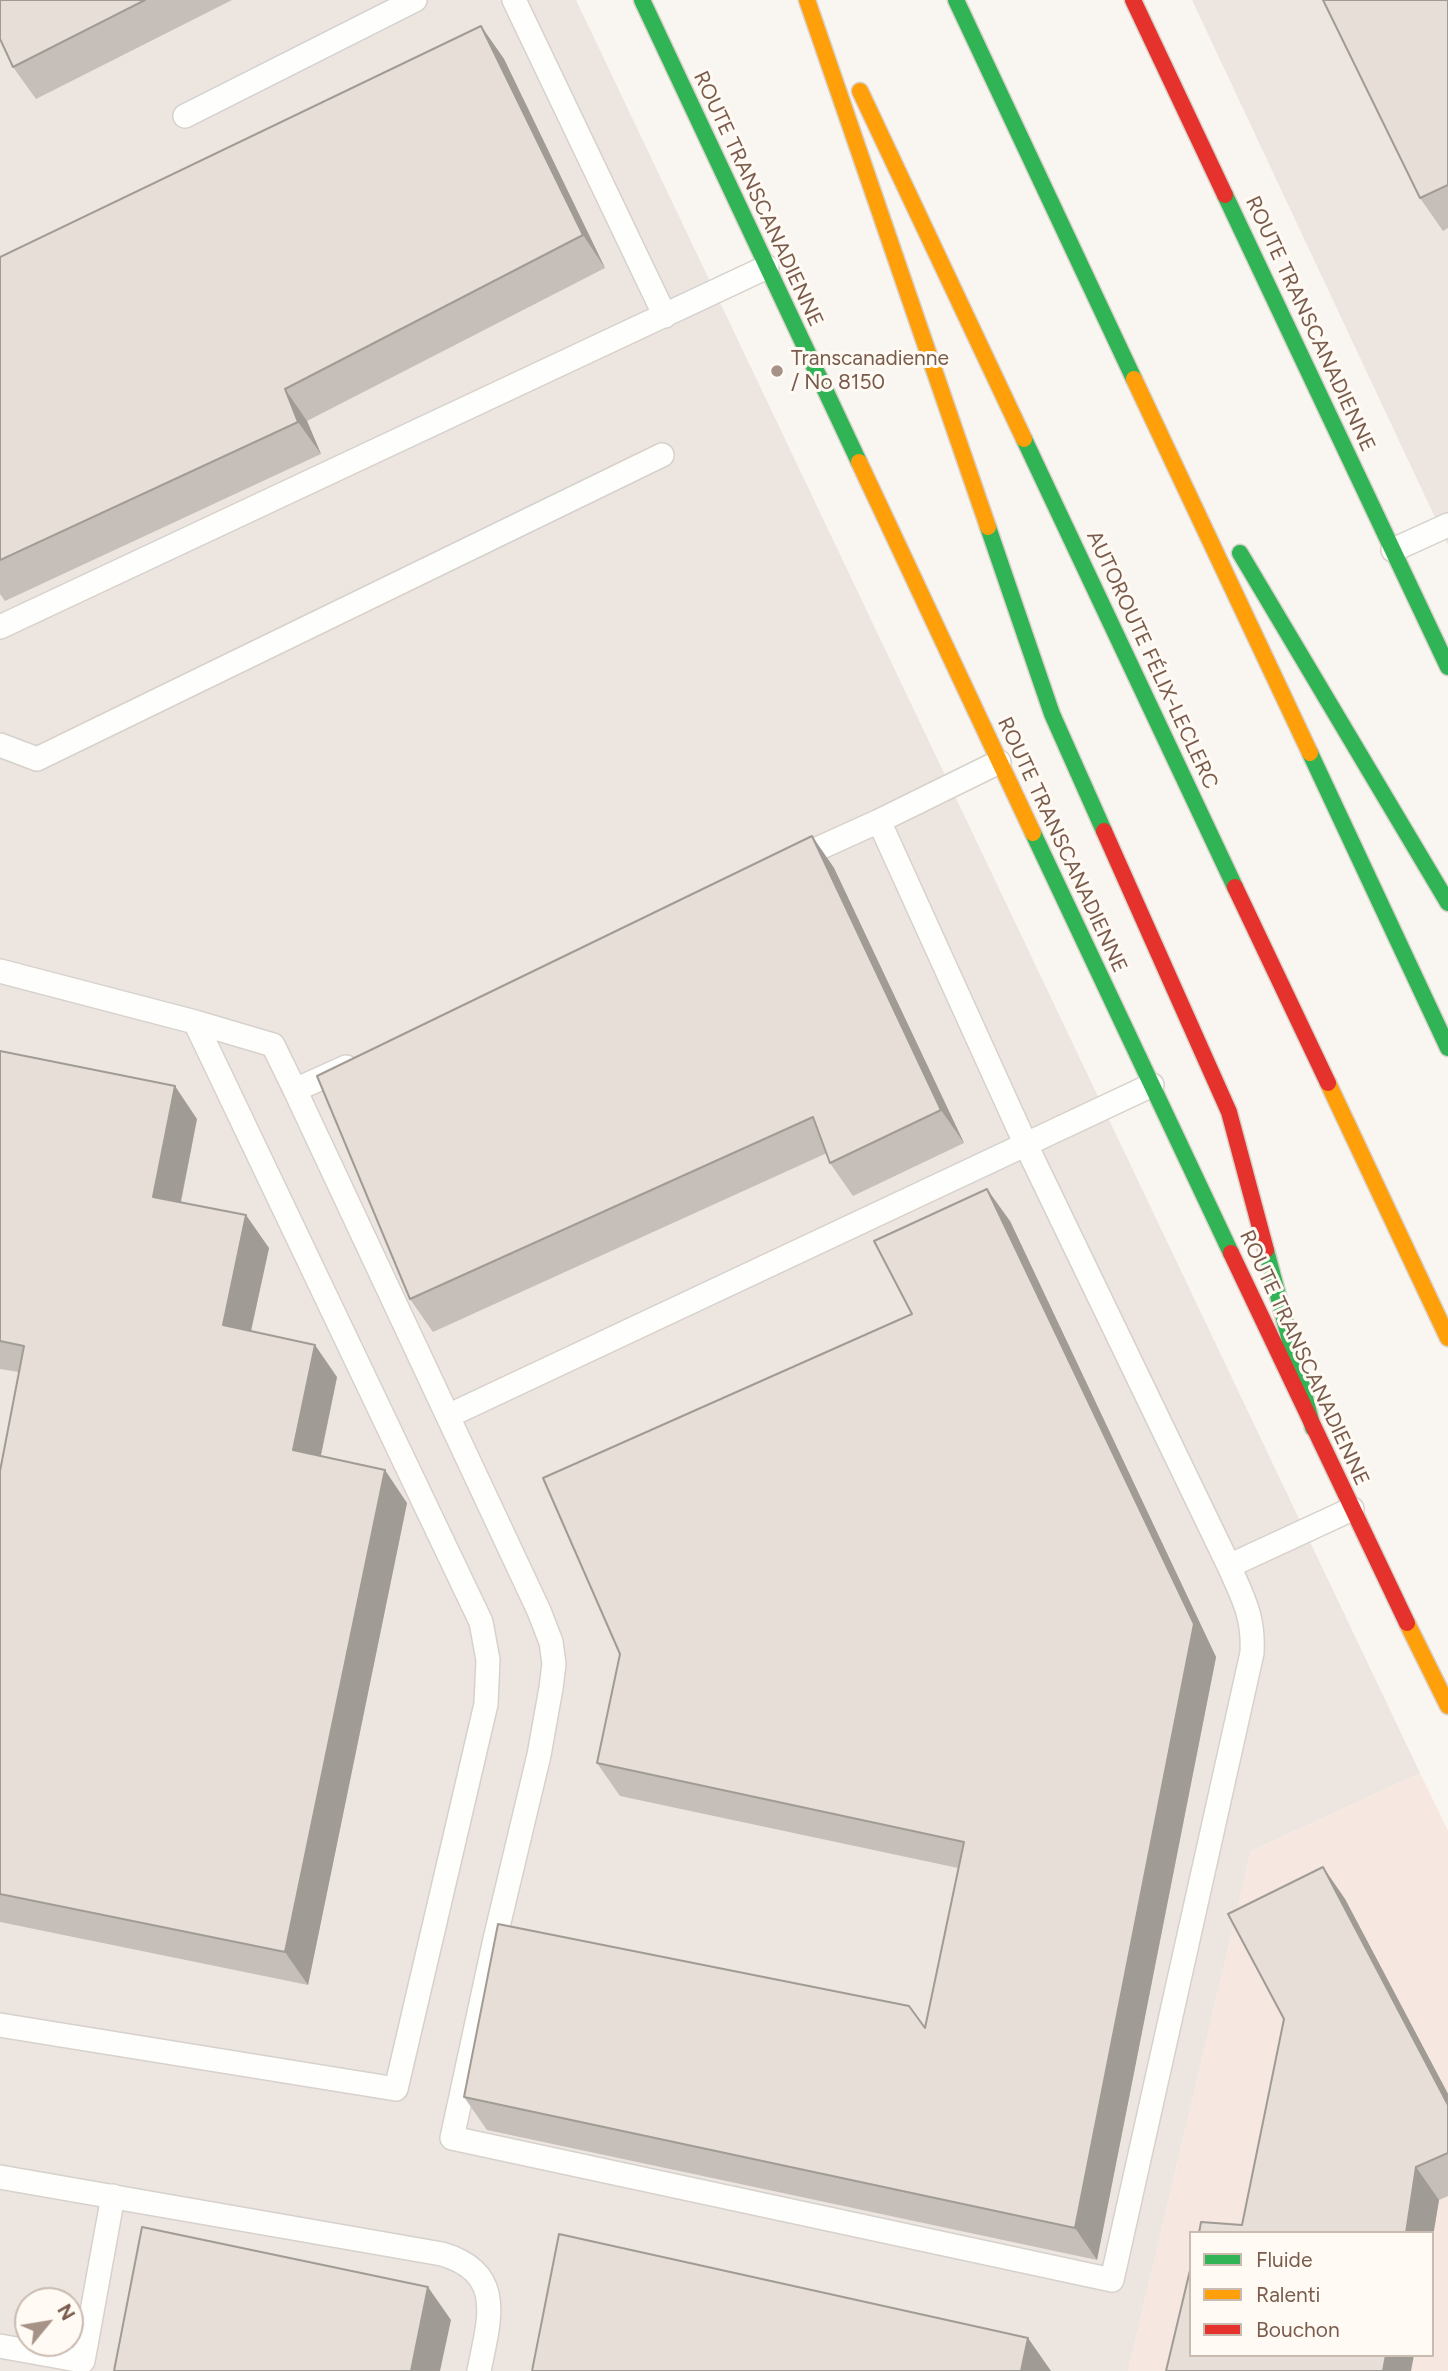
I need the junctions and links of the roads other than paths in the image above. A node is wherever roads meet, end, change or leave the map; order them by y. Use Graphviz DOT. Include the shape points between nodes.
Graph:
graph roads {
  1 [pos="415,0"];
  2 [pos="514,0"];
  3 [pos="642,0"];
  4 [pos="807,0"];
  5 [pos="817,0"];
  6 [pos="956,0"];
  7 [pos="1133,0"];
  8 [pos="841,50"];
  9 [pos="853,76"];
  10 [pos="184,116"];
  11 [pos="767,267"];
  12 [pos="665,316"];
  13 [pos="1124,359"];
  14 [pos="662,455"];
  15 [pos="1209,501"];
  16 [pos="1448,525"];
  17 [pos="1230,536"];
  18 [pos="1393,550"];
  19 [pos="0,628"];
  20 [pos="1448,667"];
  21 [pos="0,745"];
  22 [pos="999,762"];
  23 [pos="879,821"];
  24 [pos="772,870"];
  25 [pos="1448,903"];
  26 [pos="0,971"];
  27 [pos="195,1022"];
  28 [pos="1448,1048"];
  29 [pos="366,1057"];
  30 [pos="1152,1085"];
  31 [pos="295,1090"];
  32 [pos="1026,1145"];
  33 [pos="1448,1338"];
  34 [pos="448,1416"];
  35 [pos="1313,1427"];
  36 [pos="1352,1509"];
  37 [pos="1229,1566"];
  38 [pos="1448,1706"];
  39 [pos="0,2025"];
  40 [pos="0,2176"];
  41 [pos="113,2196"];
  42 [pos="0,2346"];
  43 [pos="479,2371"];
  1 -- 10 [label="lane"];
  2 -- 12 [label="lane"];
  3 -- 11 [label="main road, ROUTE TRANSCANADIENNE"];
  4 -- 35 [label="main road" via="1052,714 1229,1112"];
  5 -- 8 [label="main road"];
  6 -- 13 [label="main road"];
  7 -- 18 [label="main road, ROUTE TRANSCANADIENNE"];
  9 -- 33 [label="main road, AUTOROUTE FÉLIX-LECLERC"];
  11 -- 12 [label="lane"];
  11 -- 22 [label="main road, ROUTE TRANSCANADIENNE"];
  12 -- 19 [label="lane"];
  13 -- 15 [label="main road"];
  13 -- 28 [label="main road"];
  14 -- 21 [label="lane" via="37,759"];
  16 -- 18 [label="lane"];
  17 -- 25 [label="main road"];
  18 -- 20 [label="main road, ROUTE TRANSCANADIENNE"];
  22 -- 23 [label="lane"];
  22 -- 30 [label="main road, ROUTE TRANSCANADIENNE"];
  23 -- 24 [label="lane"];
  23 -- 32 [label="lane"];
  26 -- 27 [label="lane"];
  27 -- 31 [label="lane" via="274,1045"];
  27 -- 39 [label="lane" via="481,1622 488,1660 486,1704 396,2089"];
  29 -- 31 [label="lane"];
  30 -- 32 [label="lane"];
  30 -- 35 [label="main road, ROUTE TRANSCANADIENNE"];
  31 -- 34 [label="lane"];
  32 -- 34 [label="lane"];
  32 -- 37 [label="lane"];
  34 -- 37 [label="lane" via="539,1611 554,1664 539,1755 452,2138 1112,2280 1252,1653 1249,1612"];
  35 -- 36 [label="main road, ROUTE TRANSCANADIENNE"];
  36 -- 37 [label="lane"];
  36 -- 38 [label="main road, ROUTE TRANSCANADIENNE"];
  40 -- 41 [label="lane"];
  41 -- 42 [label="lane" via="83,2361"];
  41 -- 43 [label="lane" via="458,2259 471,2267 489,2295"];
}
